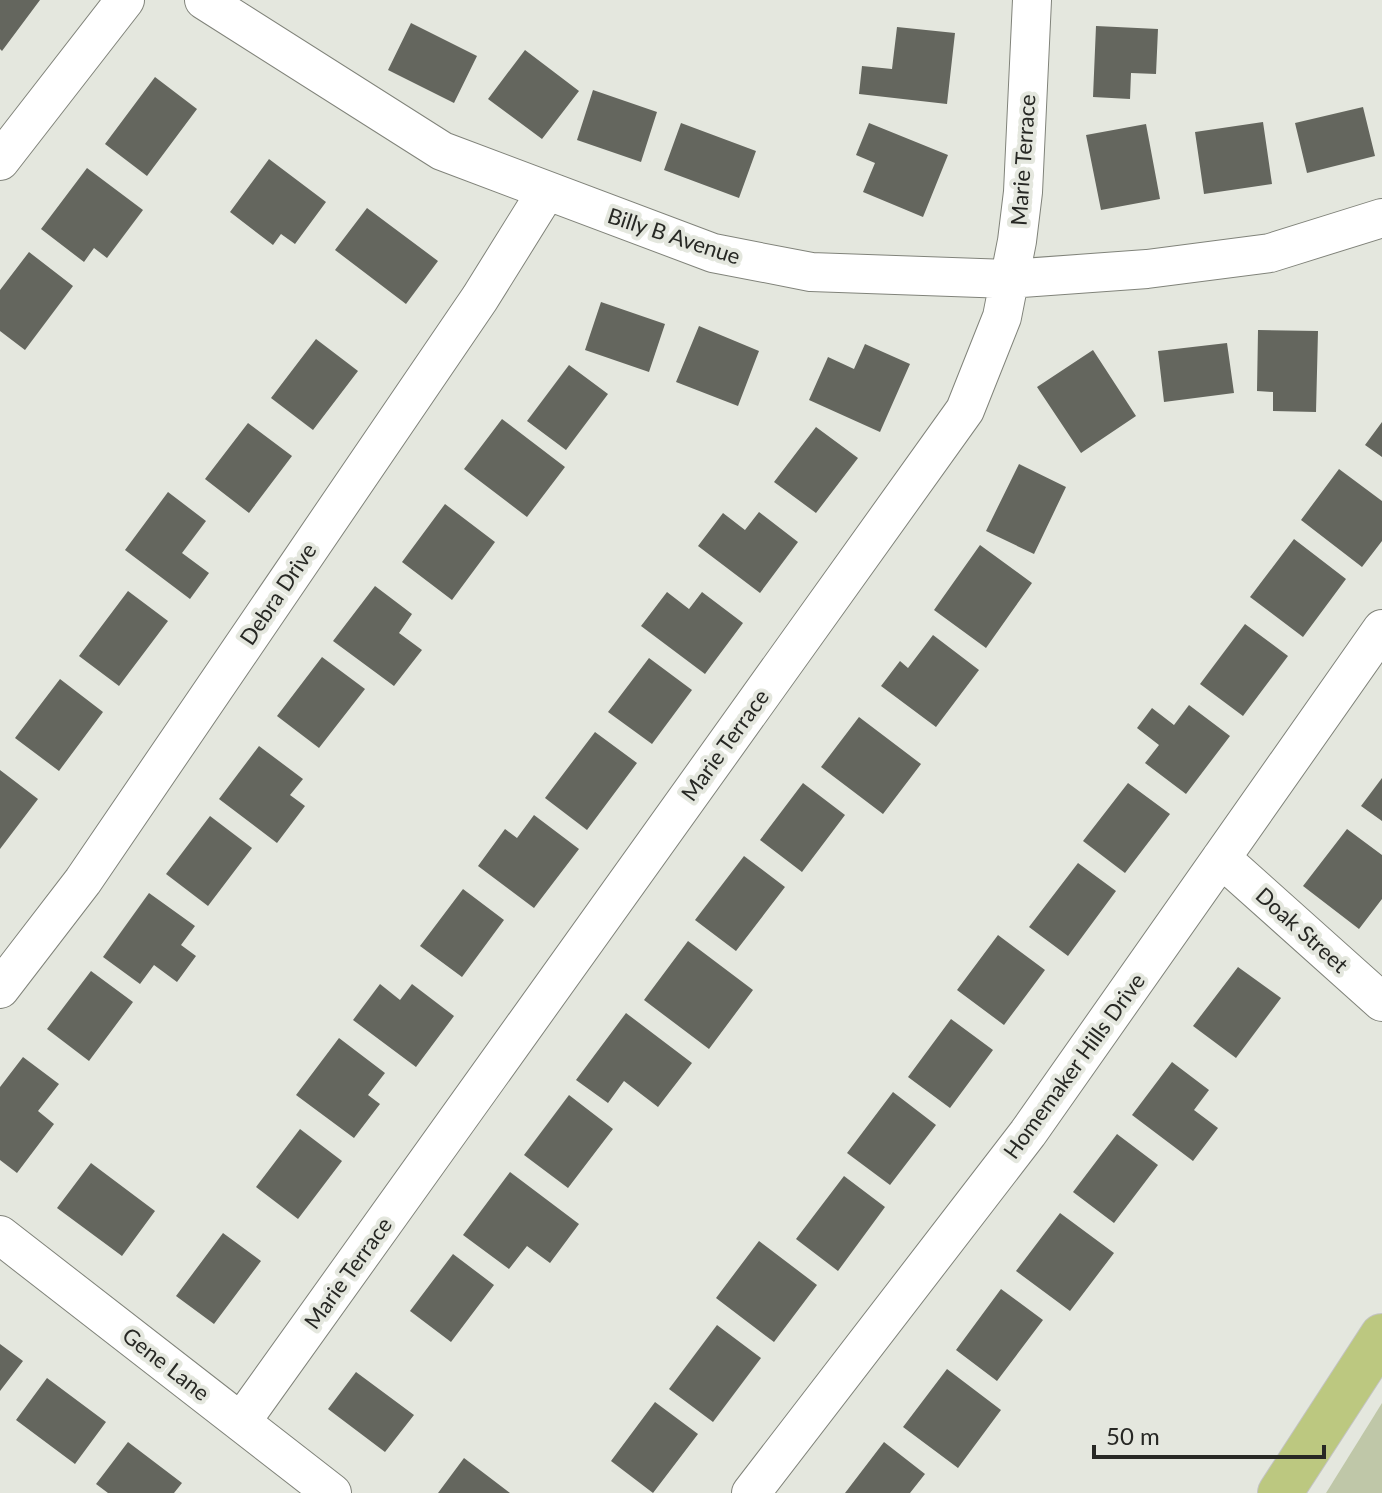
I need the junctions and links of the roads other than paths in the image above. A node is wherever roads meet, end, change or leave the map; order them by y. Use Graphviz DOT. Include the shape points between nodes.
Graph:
graph roads {
  1 [pos="125,0"];
  2 [pos="204,0"];
  3 [pos="1032,0"];
  4 [pos="0,161"];
  5 [pos="546,192"];
  6 [pos="1382,218"];
  7 [pos="1008,279"];
  8 [pos="1382,629"];
  9 [pos="1221,858"];
  10 [pos="0,989"];
  11 [pos="1382,1002"];
  12 [pos="0,1235"];
  13 [pos="1382,1336"];
  14 [pos="241,1422"];
  15 [pos="332,1493"];
  16 [pos="751,1493"];
  17 [pos="1280,1493"];
  1 -- 4 [label="street"];
  2 -- 5 [label="street, Billy B Avenue" via="442,151"];
  3 -- 7 [label="street, Marie Terrace" via="1023,192"];
  5 -- 7 [label="street, Billy B Avenue" via="713,253 811,272"];
  5 -- 10 [label="street, Debra Drive" via="480,298 83,881"];
  6 -- 7 [label="street, Billy B Avenue" via="1270,253"];
  7 -- 14 [label="street, Marie Terrace" via="1002,317 965,410"];
  8 -- 9 [label="street, Homemaker Hills Drive"];
  9 -- 11 [label="street, Doak Street"];
  9 -- 16 [label="street, Homemaker Hills Drive" via="1028,1133"];
  12 -- 14 [label="street, Gene Lane"];
  13 -- 17 [label="main road"];
  14 -- 15 [label="street, Gene Lane"];
}
